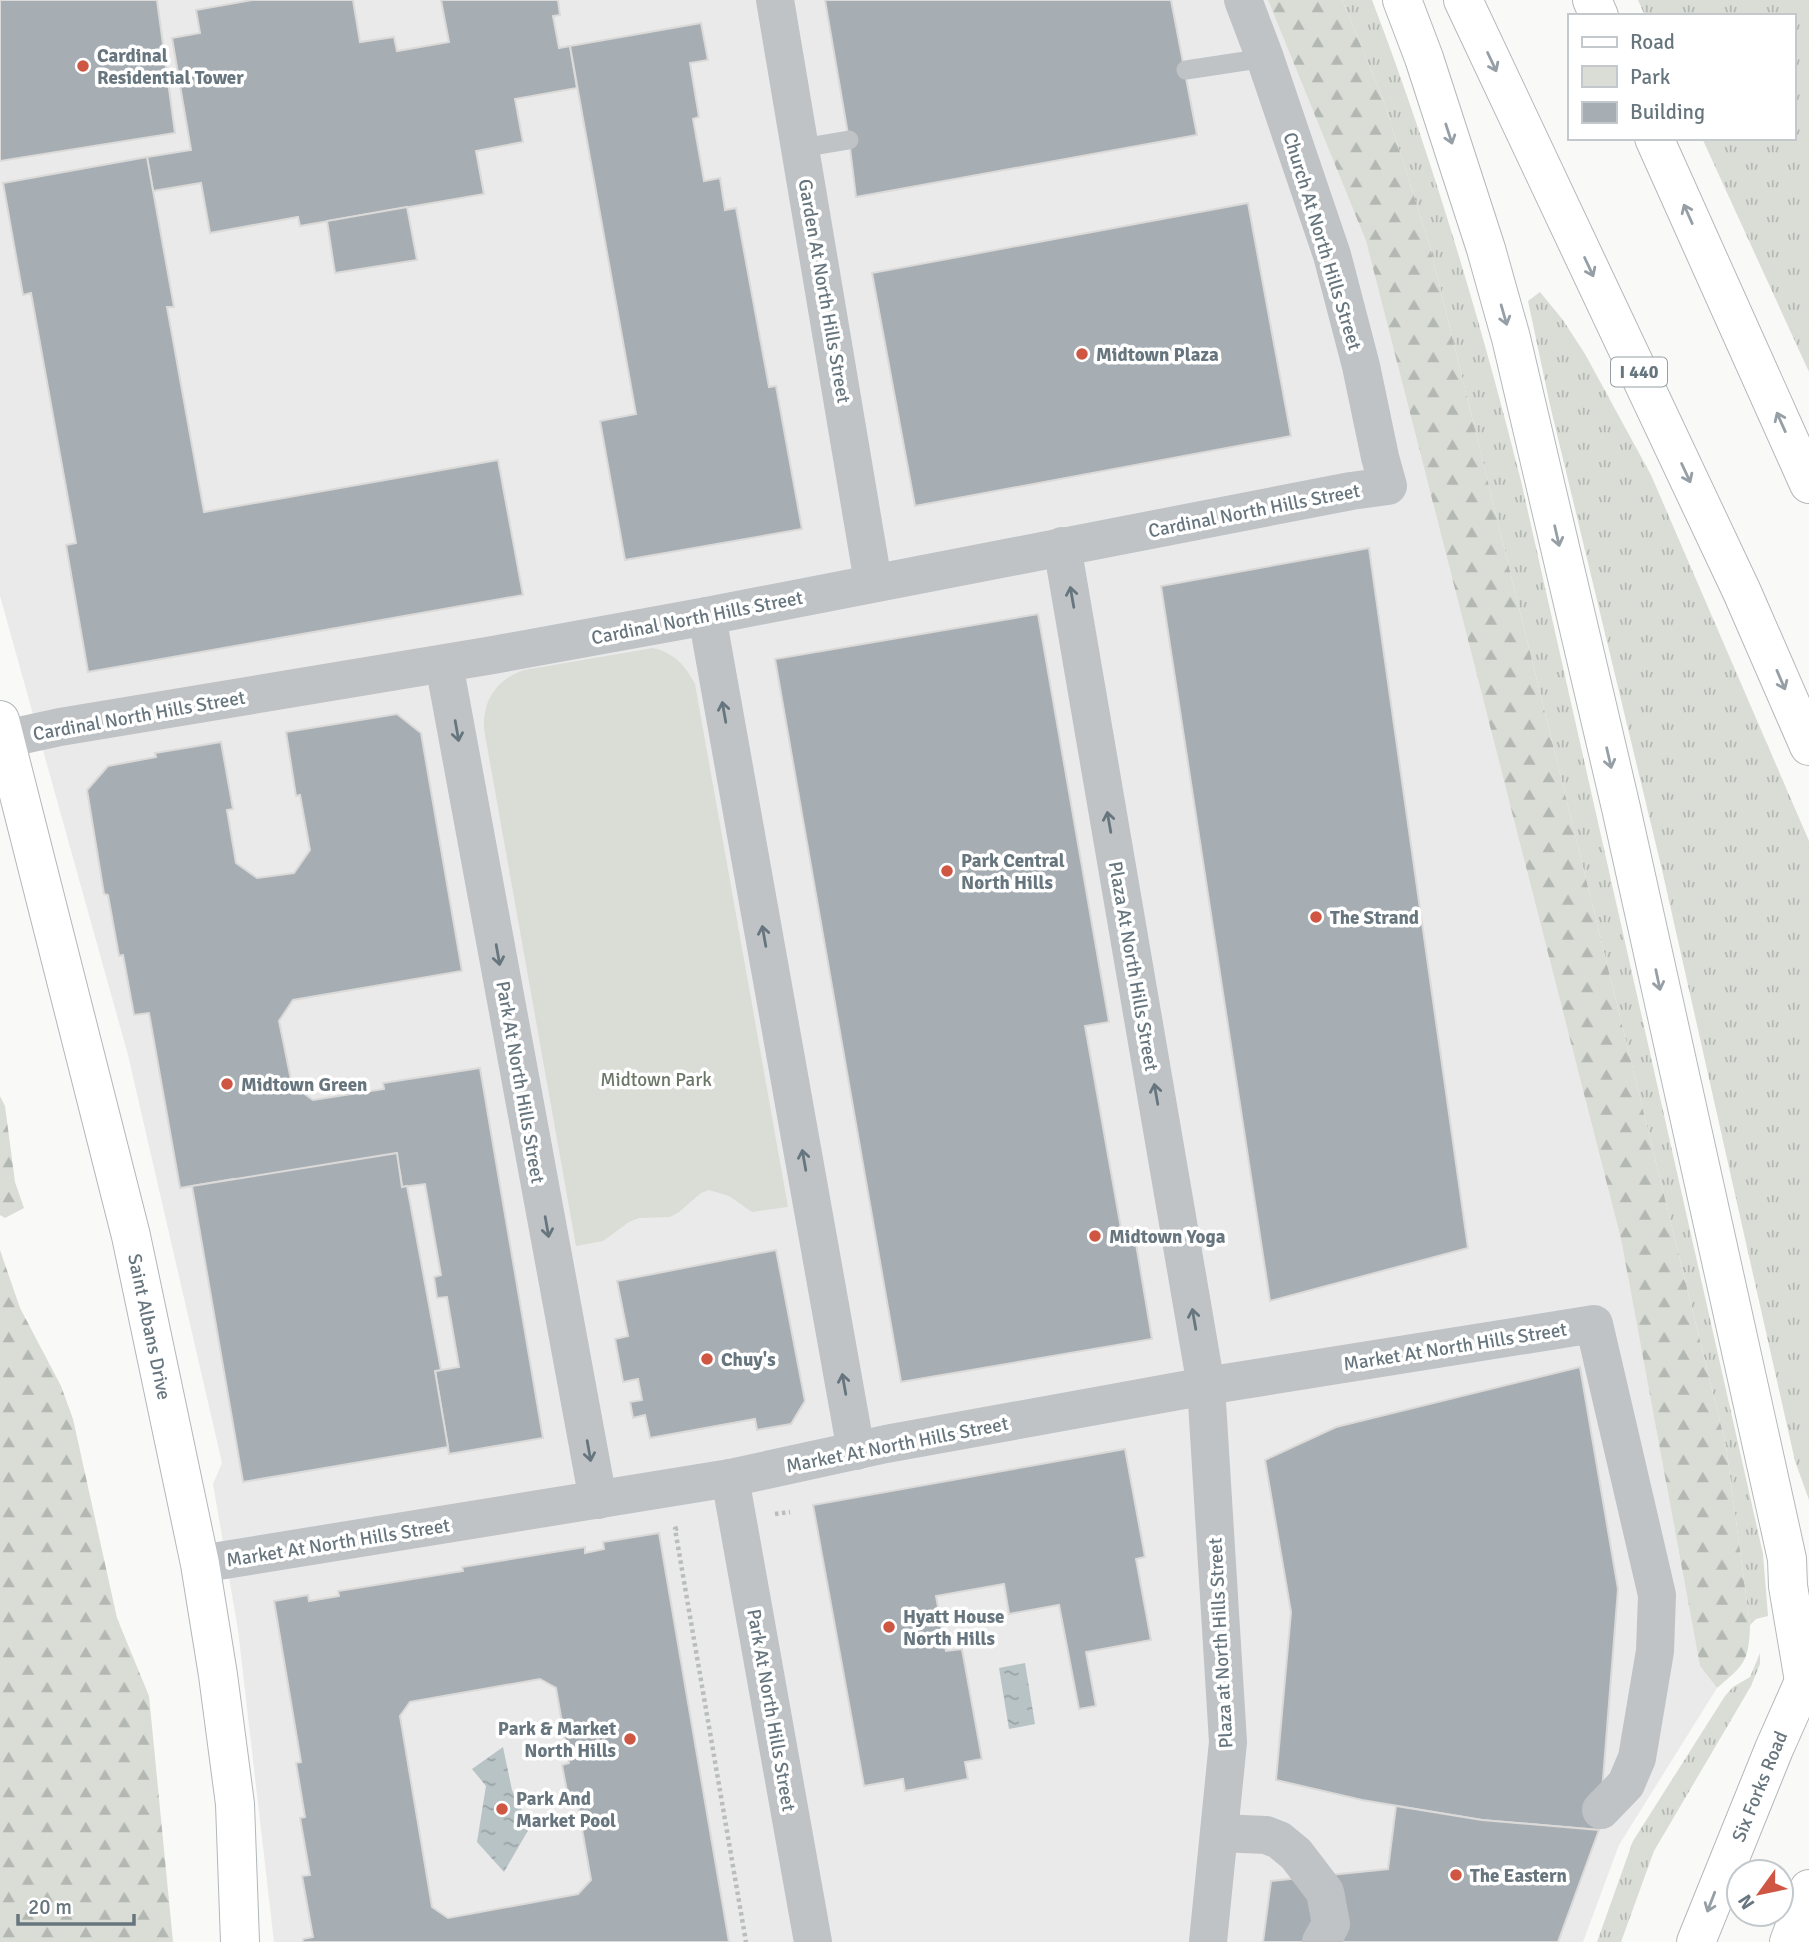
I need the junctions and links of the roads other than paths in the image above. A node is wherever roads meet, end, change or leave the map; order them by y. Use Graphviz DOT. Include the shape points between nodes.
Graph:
graph roads {
  1 [pos="775,0"];
  2 [pos="1242,0"];
  3 [pos="1402,0"];
  4 [pos="1463,0"];
  5 [pos="1265,58"];
  6 [pos="1186,69"];
  7 [pos="849,140"];
  8 [pos="1655,140"];
  9 [pos="801,148"];
  10 [pos="1809,484"];
  11 [pos="1388,486"];
  12 [pos="1062,546"];
  13 [pos="873,582"];
  14 [pos="707,616"];
  15 [pos="444,664"];
  16 [pos="3,730"];
  17 [pos="1809,746"];
  18 [pos="1206,1386"];
  19 [pos="856,1451"];
  20 [pos="730,1478"];
  21 [pos="598,1500"];
  22 [pos="200,1564"];
  23 [pos="1807,1676"];
  24 [pos="1601,1810"];
  25 [pos="1219,1833"];
  26 [pos="1809,1889"];
  27 [pos="240,1942"];
  28 [pos="813,1942"];
  29 [pos="1208,1942"];
  30 [pos="1321,1942"];
  31 [pos="1696,1942"];
  32 [pos="1789,1942"];
  1 -- 9 [label="street, Garden At North Hills Street"];
  2 -- 5 [label="street, Church At North Hills Street"];
  3 -- 23 [label="main road, one-way" via="1511,338 1621,808 1784,1545"];
  4 -- 17 [label="main road, I 440, one-way" via="1742,592"];
  5 -- 6 [label="lane"];
  5 -- 11 [label="street, Church At North Hills Street" via="1332,254"];
  7 -- 9 [label="lane"];
  10 -- 8 [label="main road, one-way"];
  9 -- 13 [label="street, Garden At North Hills Street"];
  11 -- 12 [label="street, Cardinal North Hills Street"];
  12 -- 13 [label="street, Cardinal North Hills Street"];
  18 -- 12 [label="street, Plaza At North Hills Street, one-way"];
  13 -- 14 [label="street, Cardinal North Hills Street"];
  14 -- 15 [label="street, Cardinal North Hills Street"];
  19 -- 14 [label="street, one-way"];
  15 -- 16 [label="street, Cardinal North Hills Street" via="61,727"];
  15 -- 21 [label="street, Park At North Hills Street, one-way"];
  16 -- 22 [label="main road, Saint Albans Drive" via="131,1236"];
  18 -- 19 [label="street, Market At North Hills Street"];
  18 -- 24 [label="street, Market At North Hills Street" via="1594,1324 1657,1595 1655,1651 1637,1758 1626,1784"];
  18 -- 25 [label="street, Plaza at North Hills Street" via="1228,1742"];
  19 -- 20 [label="street, Market At North Hills Street"];
  20 -- 21 [label="street, Market At North Hills Street"];
  20 -- 28 [label="street, Park At North Hills Street"];
  21 -- 22 [label="street, Market At North Hills Street"];
  22 -- 27 [label="main road, Saint Albans Drive" via="235,1804"];
  23 -- 31 [label="main road, Six Forks Road, one-way"];
  25 -- 29 [label="street, Plaza at North Hills Street"];
  25 -- 30 [label="street" via="1266,1835 1296,1854 1325,1892 1331,1924"];
  26 -- 32 [label="main road"];
}
